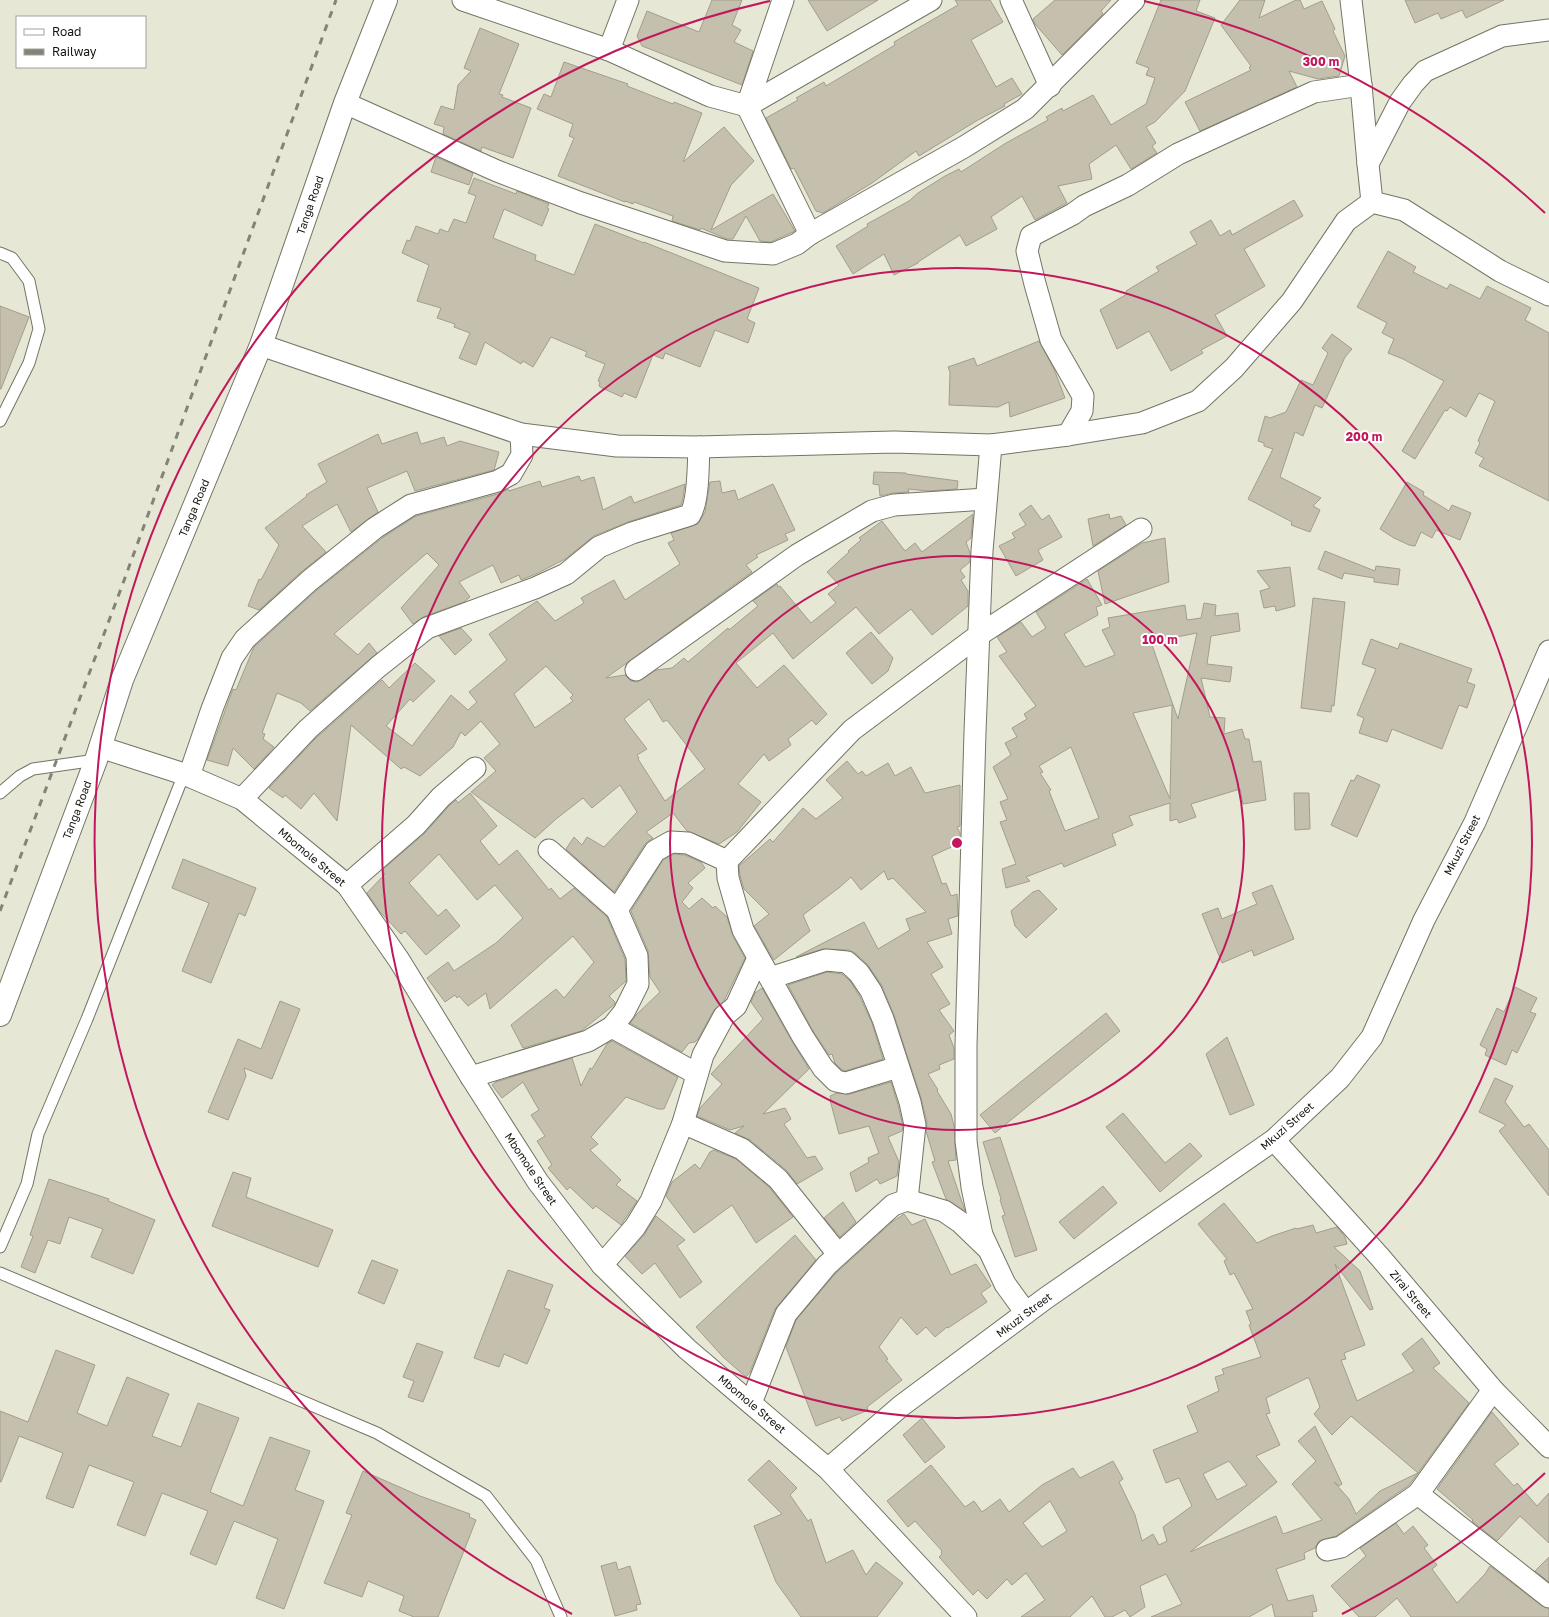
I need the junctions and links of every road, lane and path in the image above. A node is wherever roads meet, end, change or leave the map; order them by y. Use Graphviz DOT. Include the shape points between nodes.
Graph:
graph roads {
  1 [pos="386,0"];
  2 [pos="463,0"];
  3 [pos="628,0"];
  4 [pos="784,0"];
  5 [pos="930,0"];
  6 [pos="1011,0"];
  7 [pos="1134,0"];
  8 [pos="1351,0"];
  9 [pos="490,4"];
  10 [pos="1549,30"];
  11 [pos="609,50"];
  12 [pos="1361,85"];
  13 [pos="1050,86"];
  14 [pos="346,103"];
  15 [pos="747,106"];
  16 [pos="1368,164"];
  17 [pos="1372,202"];
  18 [pos="810,234"];
  19 [pos="0,253"];
  20 [pos="1549,295"];
  21 [pos="261,345"];
  22 [pos="0,422"];
  23 [pos="521,434"];
  24 [pos="1068,435"];
  25 [pos="991,445"];
  26 [pos="699,447"];
  27 [pos="986,499"];
  28 [pos="1141,529"];
  29 [pos="979,635"];
  30 [pos="1549,651"];
  31 [pos="636,670"];
  32 [pos="98,754"];
  33 [pos="475,768"];
  34 [pos="186,775"];
  35 [pos="0,793"];
  36 [pos="242,799"];
  37 [pos="549,850"];
  38 [pos="727,862"];
  39 [pos="347,885"];
  40 [pos="617,910"];
  41 [pos="758,958"];
  42 [pos="770,978"];
  43 [pos="0,1015"];
  44 [pos="612,1027"];
  45 [pos="898,1067"];
  46 [pos="697,1074"];
  47 [pos="471,1077"];
  48 [pos="683,1123"];
  49 [pos="1274,1140"];
  50 [pos="907,1200"];
  51 [pos="0,1247"];
  52 [pos="990,1251"];
  53 [pos="838,1254"];
  54 [pos="602,1265"];
  55 [pos="0,1273"];
  56 [pos="1026,1313"];
  57 [pos="1492,1390"];
  58 [pos="751,1403"];
  59 [pos="1549,1447"];
  60 [pos="828,1469"];
  61 [pos="1418,1494"];
  62 [pos="1327,1550"];
  63 [pos="1549,1597"];
  64 [pos="561,1617"];
  65 [pos="966,1617"];
  1 -- 14 [label="highway, Tanga Road"];
  2 -- 9 [label="street"];
  3 -- 11 [label="street"];
  4 -- 15 [label="street"];
  5 -- 15 [label="street"];
  6 -- 13 [label="street"];
  7 -- 13 [label="street"];
  8 -- 12 [label="street"];
  9 -- 11 [label="street"];
  10 -- 16 [label="street" via="1502,36 1425,71 1400,102"];
  11 -- 15 [label="street" via="710,96"];
  12 -- 16 [label="street"];
  12 -- 24 [label="street" via="1314,92 1228,130 1178,154 1128,185 1031,236 1027,250 1051,340 1083,396 1082,411"];
  13 -- 18 [label="street" via="1025,109"];
  14 -- 18 [label="street" via="504,173 581,203 725,251 773,254 797,244"];
  14 -- 21 [label="highway, Tanga Road"];
  15 -- 18 [label="street"];
  16 -- 17 [label="street"];
  17 -- 20 [label="street" via="1404,210 1500,271"];
  17 -- 24 [label="street" via="1346,221 1292,301 1234,368 1198,401 1142,423"];
  19 -- 22 [label="lane" via="12,258 29,280 39,329 29,363"];
  21 -- 23 [label="street"];
  21 -- 32 [label="highway, Tanga Road" via="122,680"];
  23 -- 26 [label="street" via="617,446"];
  23 -- 34 [label="street" via="522,455 511,474 498,481 411,505 374,528 309,581 245,639 232,658"];
  24 -- 25 [label="street"];
  25 -- 26 [label="street" via="894,442"];
  25 -- 27 [label="street"];
  26 -- 36 [label="street" via="694,509 690,515 599,547 566,574 428,628 378,667 308,729"];
  27 -- 29 [label="street"];
  27 -- 31 [label="street" via="894,505 872,511 797,555"];
  28 -- 29 [label="street"];
  29 -- 38 [label="street" via="852,730"];
  29 -- 52 [label="street" via="966,1045 966,1141 982,1235"];
  30 -- 49 [label="street, Mkuzi Street" via="1475,822 1424,920 1372,1037 1340,1078"];
  32 -- 34 [label="street, Mbomole Street"];
  32 -- 35 [label="lane" via="33,769"];
  32 -- 43 [label="highway, Tanga Road"];
  33 -- 39 [label="street" via="441,797 416,826"];
  34 -- 36 [label="street, Mbomole Street"];
  34 -- 51 [label="lane" via="38,1134 27,1184"];
  36 -- 39 [label="street, Mbomole Street"];
  37 -- 40 [label="street"];
  38 -- 40 [label="street" via="688,843 671,842 655,851"];
  38 -- 41 [label="street" via="728,878 743,930"];
  39 -- 47 [label="street, Mbomole Street" via="399,960"];
  40 -- 44 [label="street" via="637,956 638,984 624,1012"];
  41 -- 42 [label="street"];
  41 -- 46 [label="street" via="736,1006 724,1016 703,1055"];
  42 -- 45 [label="street" via="822,1068 836,1082 846,1083"];
  42 -- 45 [label="street" via="826,960 847,962 859,973 871,991"];
  44 -- 46 [label="street"];
  44 -- 47 [label="street" via="588,1041"];
  45 -- 50 [label="street" via="915,1125"];
  46 -- 48 [label="street"];
  47 -- 54 [label="street, Mbomole Street" via="538,1182"];
  48 -- 53 [label="street" via="742,1149 778,1179"];
  48 -- 54 [label="street" via="652,1202"];
  49 -- 56 [label="street, Mkuzi Street"];
  49 -- 57 [label="street, Zirai Street" via="1379,1256"];
  50 -- 52 [label="street" via="944,1211 960,1222"];
  50 -- 53 [label="street" via="893,1205"];
  52 -- 56 [label="street" via="1005,1284"];
  53 -- 58 [label="street" via="786,1314"];
  54 -- 58 [label="street, Mbomole Street" via="687,1349"];
  55 -- 64 [label="lane" via="377,1433 486,1496 536,1560"];
  56 -- 60 [label="street, Mkuzi Street" via="901,1406"];
  57 -- 59 [label="street, Zirai Street"];
  57 -- 61 [label="street"];
  58 -- 60 [label="street, Mbomole Street"];
  60 -- 65 [label="street, Mbomole Street"];
  61 -- 62 [label="street" via="1341,1547"];
  61 -- 63 [label="street"];
}
